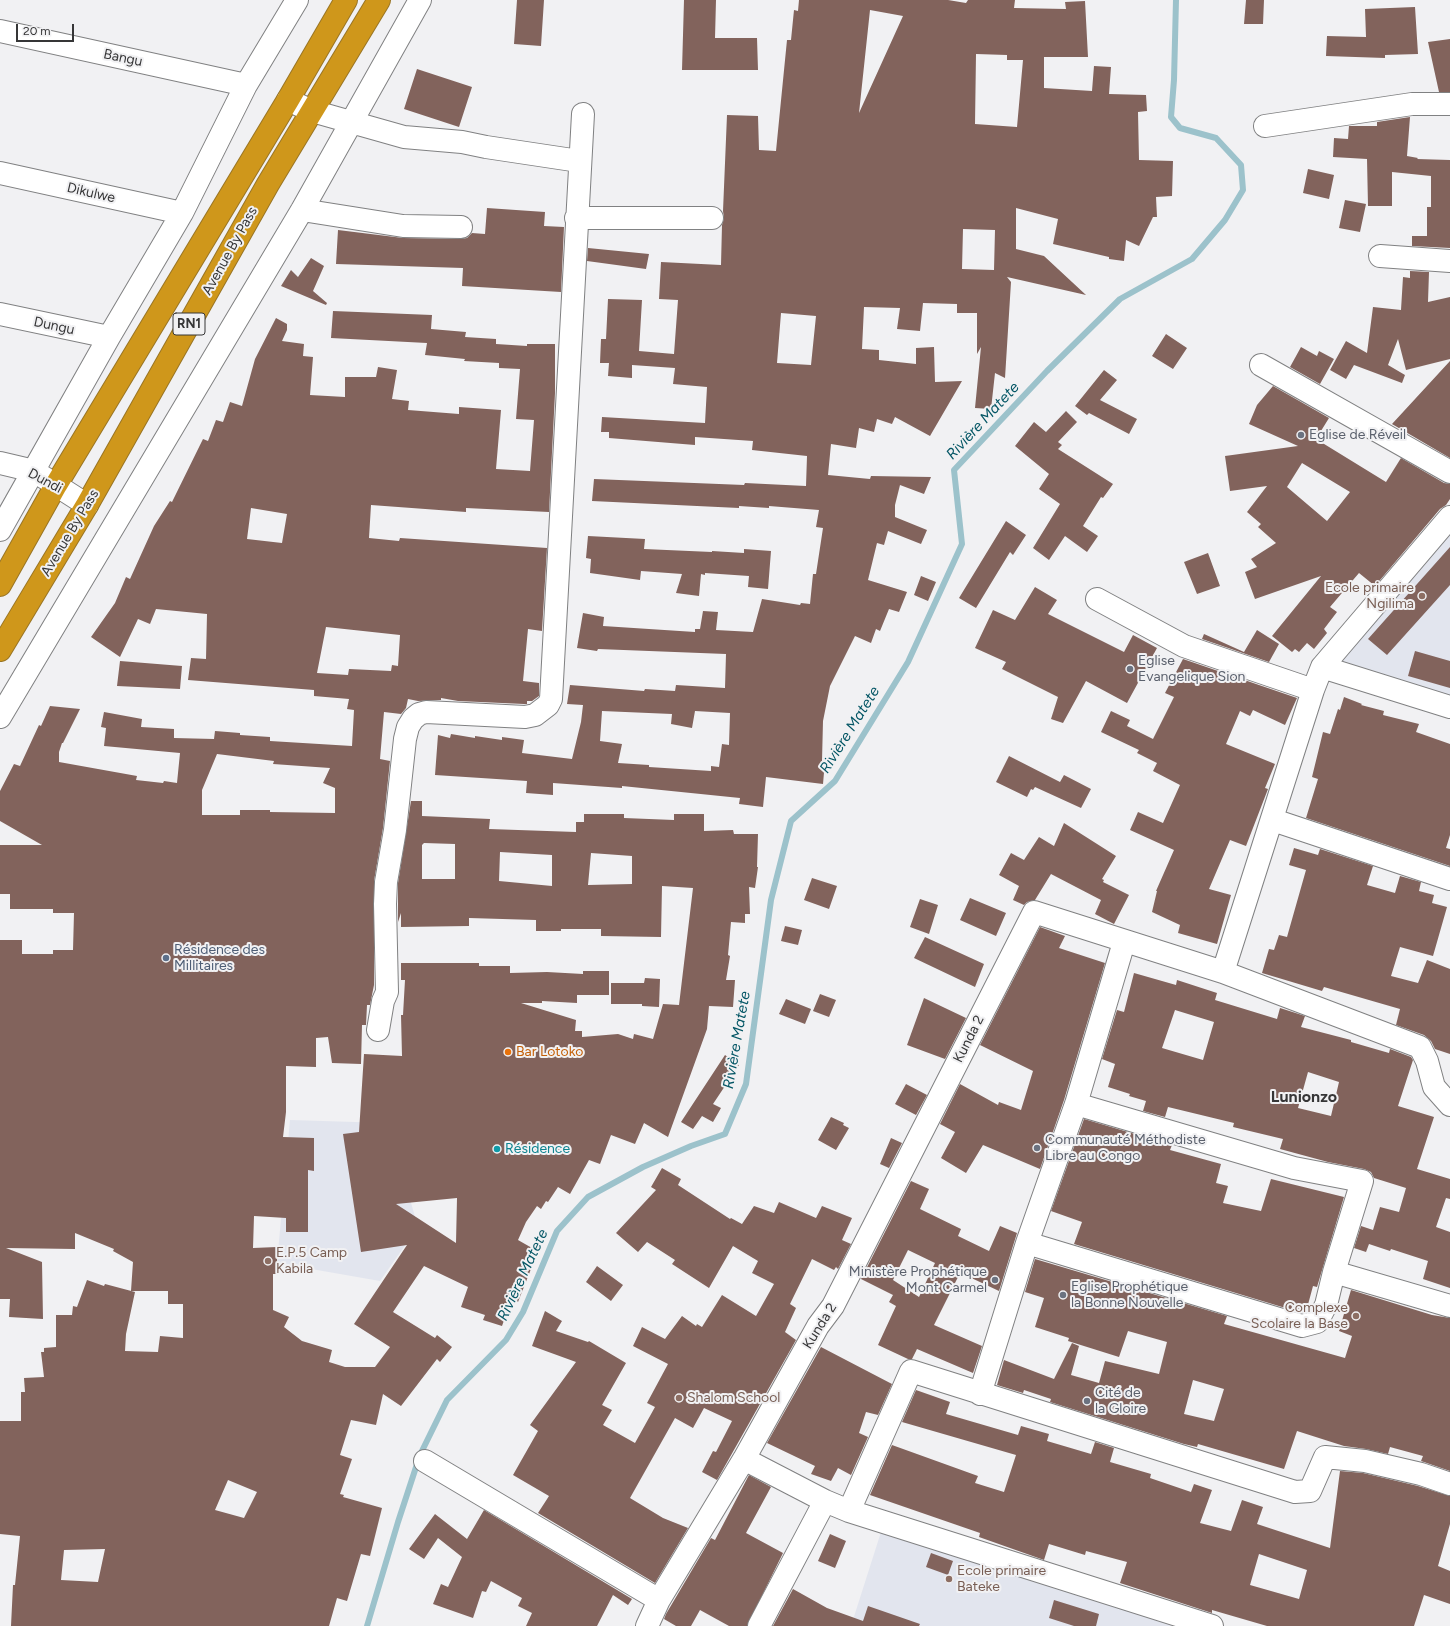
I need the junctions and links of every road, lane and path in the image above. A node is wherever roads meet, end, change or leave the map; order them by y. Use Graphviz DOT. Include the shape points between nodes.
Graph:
graph roads {
  1 [pos="297,0"];
  2 [pos="346,0"];
  3 [pos="379,0"];
  4 [pos="420,0"];
  5 [pos="0,32"];
  6 [pos="246,85"];
  7 [pos="288,100"];
  8 [pos="1450,104"];
  9 [pos="312,111"];
  10 [pos="583,114"];
  11 [pos="351,124"];
  12 [pos="1264,126"];
  13 [pos="579,161"];
  14 [pos="0,173"];
  15 [pos="302,210"];
  16 [pos="182,213"];
  17 [pos="576,218"];
  18 [pos="712,218"];
  19 [pos="461,227"];
  20 [pos="1380,256"];
  21 [pos="1450,261"];
  22 [pos="0,314"];
  23 [pos="109,337"];
  24 [pos="1261,365"];
  25 [pos="0,463"];
  26 [pos="34,471"];
  27 [pos="1450,472"];
  28 [pos="56,486"];
  29 [pos="87,505"];
  30 [pos="1450,517"];
  31 [pos="0,530"];
  32 [pos="0,585"];
  33 [pos="1097,599"];
  34 [pos="0,650"];
  35 [pos="1322,667"];
  36 [pos="1313,690"];
  37 [pos="1450,707"];
  38 [pos="0,717"];
  39 [pos="1272,820"];
  40 [pos="1450,879"];
  41 [pos="1124,942"];
  42 [pos="1223,972"];
  43 [pos="378,1030"];
  44 [pos="1076,1104"];
  45 [pos="1450,1105"];
  46 [pos="1027,1243"];
  47 [pos="1334,1272"];
  48 [pos="1450,1306"];
  49 [pos="980,1394"];
  50 [pos="744,1459"];
  51 [pos="425,1461"];
  52 [pos="1450,1484"];
  53 [pos="825,1501"];
  54 [pos="849,1510"];
  55 [pos="659,1600"];
  56 [pos="647,1626"];
  57 [pos="759,1626"];
  58 [pos="1212,1626"];
  1 -- 6 [label="street"];
  2 -- 7 [label="highway, Avenue By Pass / RN1"];
  3 -- 9 [label="highway, Avenue By Pass / RN1"];
  4 -- 11 [label="street"];
  5 -- 6 [label="street, Bangu"];
  6 -- 16 [label="street"];
  7 -- 9 [label="street"];
  7 -- 28 [label="highway, Avenue By Pass / RN1"];
  8 -- 12 [label="street" via="1412,104"];
  9 -- 11 [label="street"];
  9 -- 29 [label="highway, Avenue By Pass / RN1" via="268,184"];
  10 -- 13 [label="street"];
  11 -- 13 [label="street" via="404,137 462,142"];
  11 -- 15 [label="street"];
  13 -- 17 [label="street"];
  14 -- 16 [label="street, Dikulwe"];
  15 -- 19 [label="street" via="403,226"];
  15 -- 38 [label="street"];
  16 -- 23 [label="street"];
  17 -- 18 [label="street"];
  17 -- 43 [label="street" via="551,699 548,705 535,715 525,717 426,712 419,714 408,727 386,882 387,992"];
  20 -- 21 [label="street"];
  22 -- 23 [label="street, Dungu"];
  23 -- 26 [label="street"];
  24 -- 27 [label="street"];
  25 -- 26 [label="street, Dundi"];
  26 -- 28 [label="street, Dundi"];
  26 -- 31 [label="street"];
  28 -- 29 [label="street, Dundi"];
  28 -- 32 [label="highway, Avenue By Pass / RN1"];
  29 -- 34 [label="highway, Avenue By Pass / RN1"];
  30 -- 35 [label="street"];
  33 -- 36 [label="street" via="1184,646"];
  35 -- 36 [label="street"];
  35 -- 37 [label="street"];
  36 -- 39 [label="street"];
  39 -- 40 [label="street"];
  39 -- 42 [label="street"];
  41 -- 42 [label="street"];
  41 -- 44 [label="street"];
  41 -- 50 [label="street, Kunda 2" via="1034,912 833,1306 818,1326"];
  42 -- 45 [label="street" via="1420,1047 1428,1061 1434,1087"];
  44 -- 46 [label="street"];
  44 -- 47 [label="street" via="1294,1168 1362,1181"];
  46 -- 47 [label="street" via="1302,1326 1317,1322 1326,1305"];
  46 -- 49 [label="street"];
  47 -- 48 [label="street"];
  49 -- 52 [label="street" via="1295,1492 1310,1491 1325,1457 1365,1461 1421,1474"];
  49 -- 54 [label="street" via="911,1371"];
  50 -- 53 [label="street"];
  50 -- 55 [label="street, Kunda 2"];
  51 -- 55 [label="street"];
  53 -- 54 [label="street"];
  53 -- 57 [label="street"];
  54 -- 58 [label="street"];
  55 -- 56 [label="street, Kunda 2"];
}
